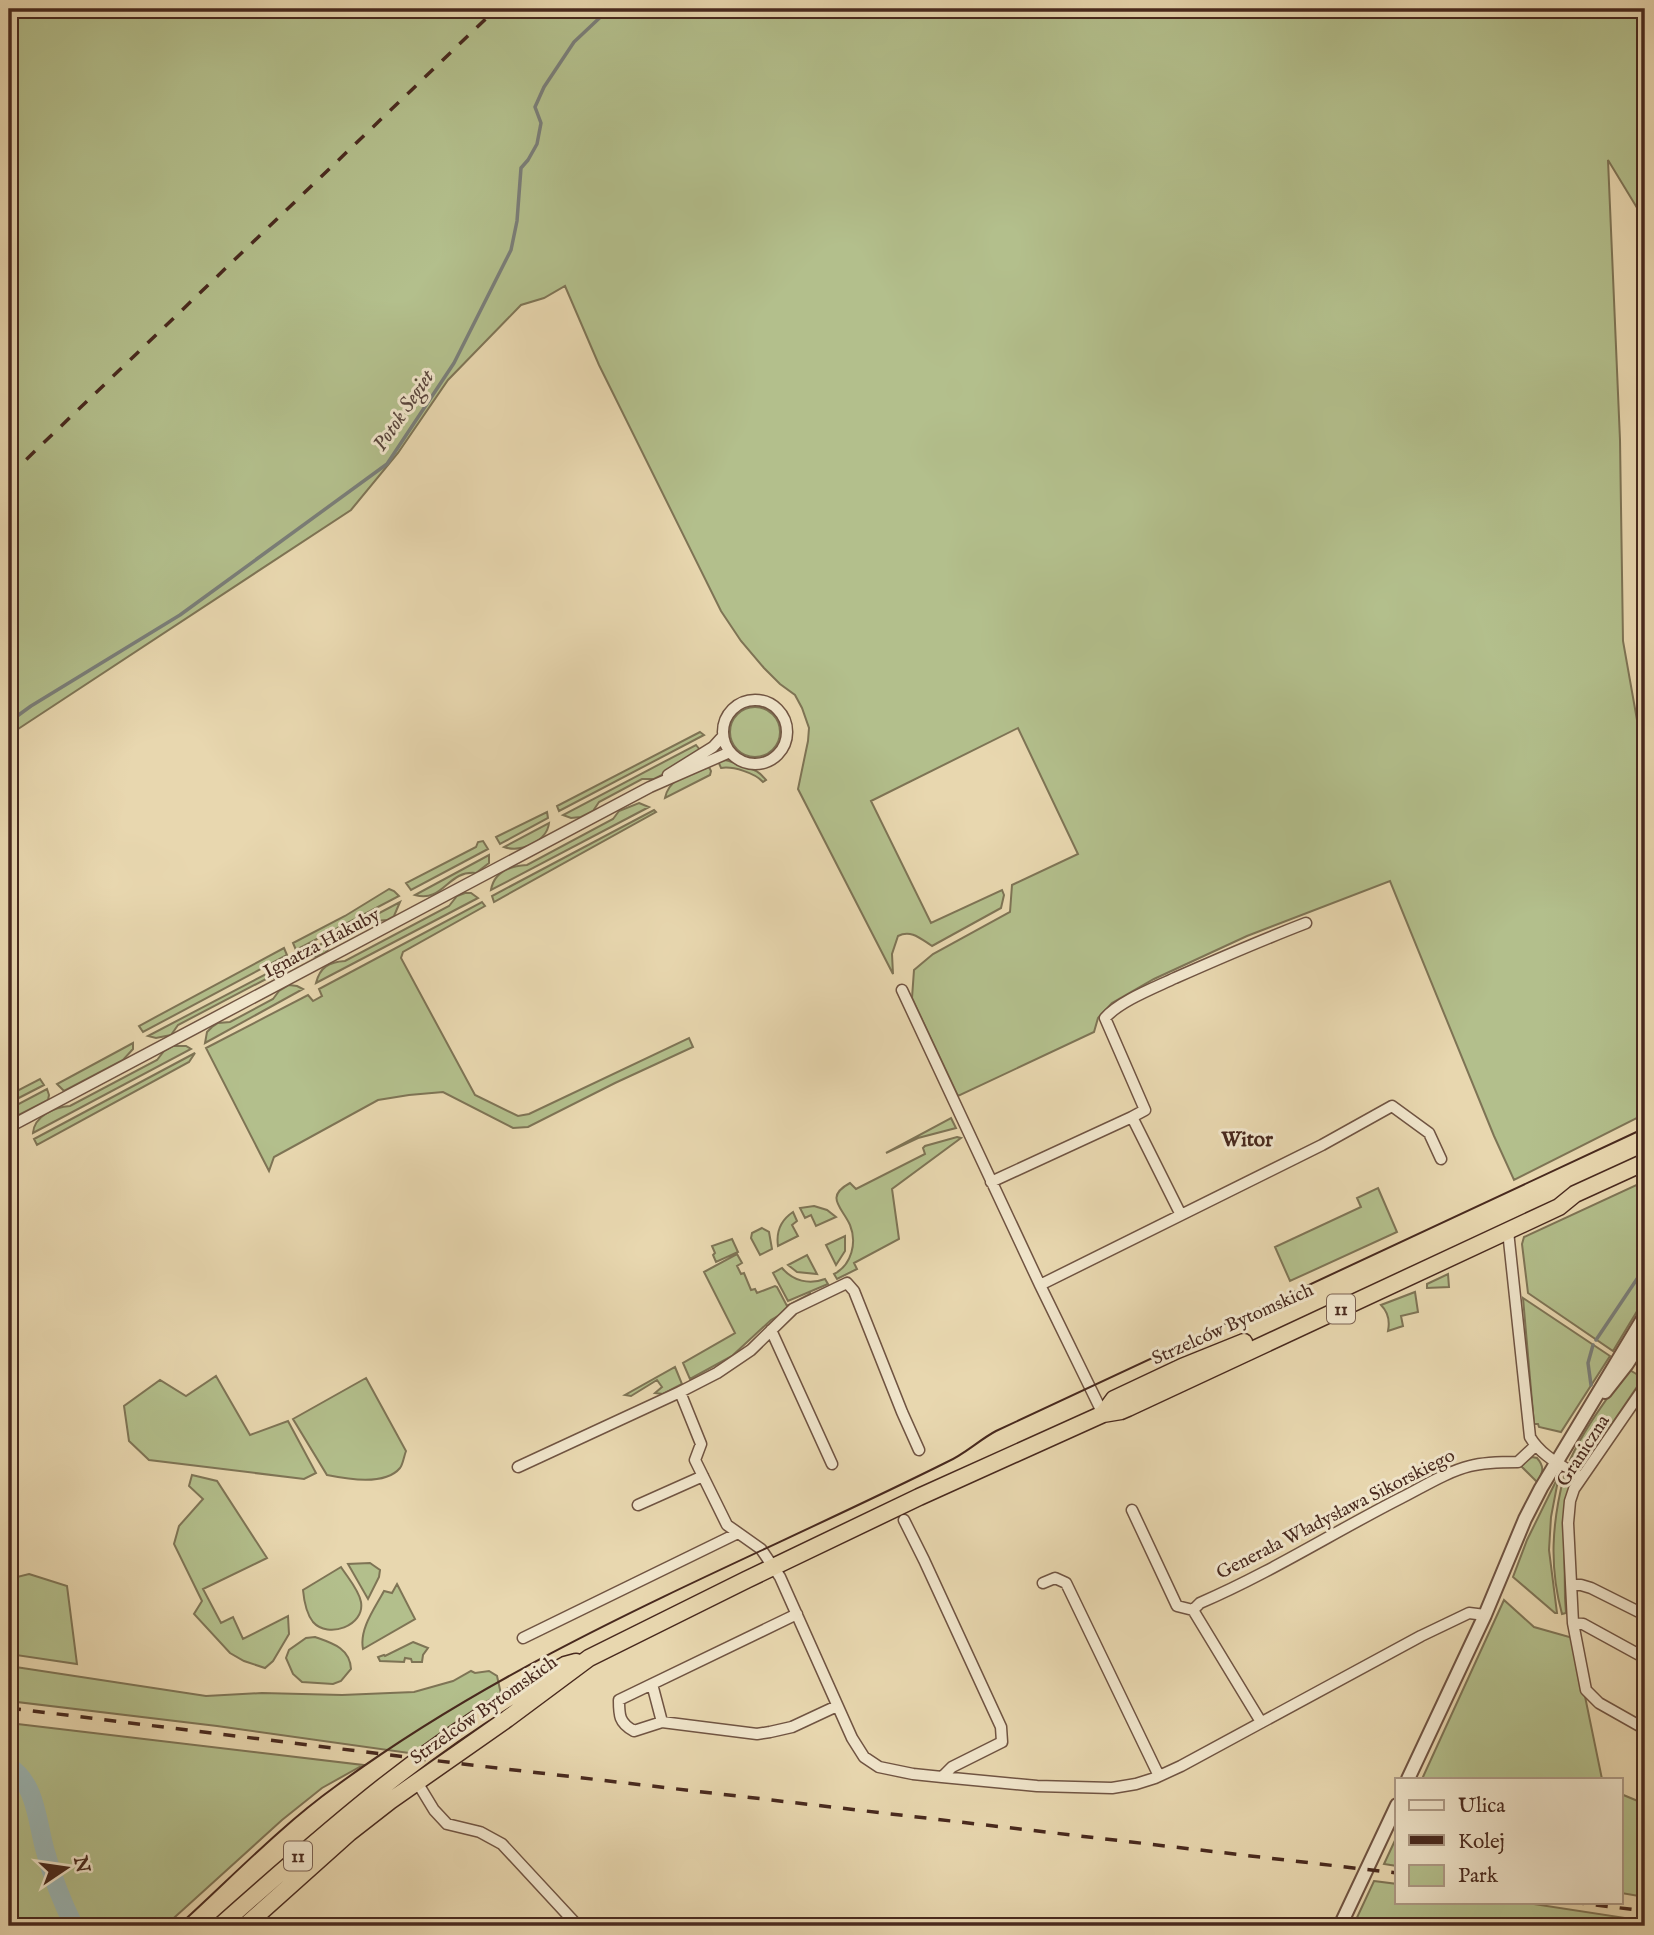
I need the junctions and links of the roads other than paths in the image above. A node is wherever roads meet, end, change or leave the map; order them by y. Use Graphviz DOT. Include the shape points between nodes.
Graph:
graph roads {
  1 [pos="723,736"];
  2 [pos="730,752"];
  3 [pos="650,787"];
  4 [pos="1306,923"];
  5 [pos="902,990"];
  6 [pos="1132,1117"];
  7 [pos="9,1127"];
  8 [pos="1441,1159"];
  9 [pos="1645,1162"];
  10 [pos="992,1182"];
  11 [pos="1575,1194"];
  12 [pos="1181,1215"];
  13 [pos="1508,1231"];
  14 [pos="1040,1285"];
  15 [pos="1645,1315"];
  16 [pos="771,1330"];
  17 [pos="1645,1336"];
  18 [pos="1645,1386"];
  19 [pos="680,1392"];
  20 [pos="1103,1413"];
  21 [pos="1582,1420"];
  22 [pos="1535,1446"];
  23 [pos="919,1450"];
  24 [pos="1556,1462"];
  25 [pos="832,1464"];
  26 [pos="519,1468"];
  27 [pos="702,1476"];
  28 [pos="1581,1478"];
  29 [pos="639,1505"];
  30 [pos="1132,1510"];
  31 [pos="904,1520"];
  32 [pos="738,1533"];
  33 [pos="773,1567"];
  34 [pos="1043,1583"];
  35 [pos="1571,1585"];
  36 [pos="1193,1610"];
  37 [pos="797,1614"];
  38 [pos="1485,1615"];
  39 [pos="1645,1615"];
  40 [pos="1573,1623"];
  41 [pos="523,1638"];
  42 [pos="589,1658"];
  43 [pos="1645,1658"];
  44 [pos="652,1684"];
  45 [pos="838,1706"];
  46 [pos="662,1722"];
  47 [pos="1261,1722"];
  48 [pos="1645,1728"];
  49 [pos="1159,1776"];
  50 [pos="942,1777"];
  51 [pos="1408,1778"];
  52 [pos="417,1782"];
  53 [pos="1395,1809"];
  54 [pos="220,1926"];
  55 [pos="245,1926"];
  56 [pos="578,1926"];
  57 [pos="1340,1926"];
  1 -- 2 [label="street"];
  1 -- 2 [label="street" via="726,718 743,702 767,702 784,720 786,738 773,758 751,764"];
  1 -- 3 [label="street, Ignatza Hakuby"];
  2 -- 3 [label="street, Ignatza Hakuby"];
  3 -- 7 [label="street, Ignatza Hakuby"];
  4 -- 6 [label="street" via="1111,1011 1105,1018 1145,1110"];
  5 -- 10 [label="street"];
  6 -- 10 [label="street"];
  6 -- 12 [label="street"];
  8 -- 12 [label="street" via="1429,1133 1392,1107"];
  9 -- 11 [label="highway, Strzelców Bytomskich / 11"];
  10 -- 14 [label="street"];
  11 -- 13 [label="highway, Strzelców Bytomskich / 11" via="1559,1207"];
  11 -- 20 [label="highway, Strzelców Bytomskich / 11" via="1555,1197 1228,1350 1182,1367 1114,1399"];
  12 -- 14 [label="street"];
  13 -- 20 [label="highway, Strzelców Bytomskich / 11" via="1121,1411"];
  13 -- 22 [label="street" via="1528,1429"];
  14 -- 20 [label="street"];
  15 -- 21 [label="street"];
  16 -- 19 [label="street" via="728,1366"];
  16 -- 23 [label="street" via="793,1310 847,1283"];
  16 -- 25 [label="street"];
  17 -- 21 [label="street"];
  18 -- 28 [label="street, Graniczna"];
  19 -- 26 [label="street"];
  19 -- 27 [label="street" via="702,1444 695,1460"];
  20 -- 33 [label="highway, Strzelców Bytomskich / 11"];
  21 -- 24 [label="street"];
  22 -- 24 [label="street"];
  22 -- 36 [label="street, Generała Władysława Sikorskiego" via="1518,1462 1470,1466 1444,1477 1268,1572 1200,1602"];
  24 -- 28 [label="street"];
  24 -- 38 [label="street" via="1525,1519"];
  27 -- 29 [label="street"];
  27 -- 32 [label="street" via="727,1525"];
  28 -- 35 [label="street, Graniczna" via="1570,1501"];
  30 -- 36 [label="street" via="1177,1606"];
  31 -- 50 [label="street" via="1001,1727 1002,1742 952,1766"];
  32 -- 33 [label="street" via="761,1549"];
  32 -- 41 [label="street, Strzelców Bytomskich"];
  33 -- 37 [label="street"];
  33 -- 42 [label="highway, Strzelców Bytomskich / 11"];
  34 -- 49 [label="street" via="1055,1577 1066,1583"];
  35 -- 39 [label="street" via="1591,1588"];
  35 -- 40 [label="street, Graniczna"];
  36 -- 47 [label="street"];
  37 -- 44 [label="street"];
  37 -- 45 [label="street"];
  38 -- 47 [label="street" via="1469,1613"];
  38 -- 51 [label="street"];
  40 -- 43 [label="street"];
  40 -- 48 [label="street, Graniczna" via="1586,1690 1599,1703"];
  42 -- 52 [label="highway, Strzelców Bytomskich / 11"];
  42 -- 54 [label="highway, 11" via="547,1674 449,1736 340,1819"];
  44 -- 46 [label="street"];
  44 -- 46 [label="street" via="619,1700 619,1714 634,1731"];
  45 -- 46 [label="street" via="792,1727 757,1734"];
  45 -- 50 [label="street" via="864,1757 878,1767"];
  47 -- 49 [label="street"];
  49 -- 50 [label="street" via="1112,1788"];
  52 -- 55 [label="highway, Strzelców Bytomskich / 11" via="349,1833"];
  52 -- 56 [label="street" via="447,1824 480,1832 502,1844"];
  53 -- 57 [label="street"];
}
